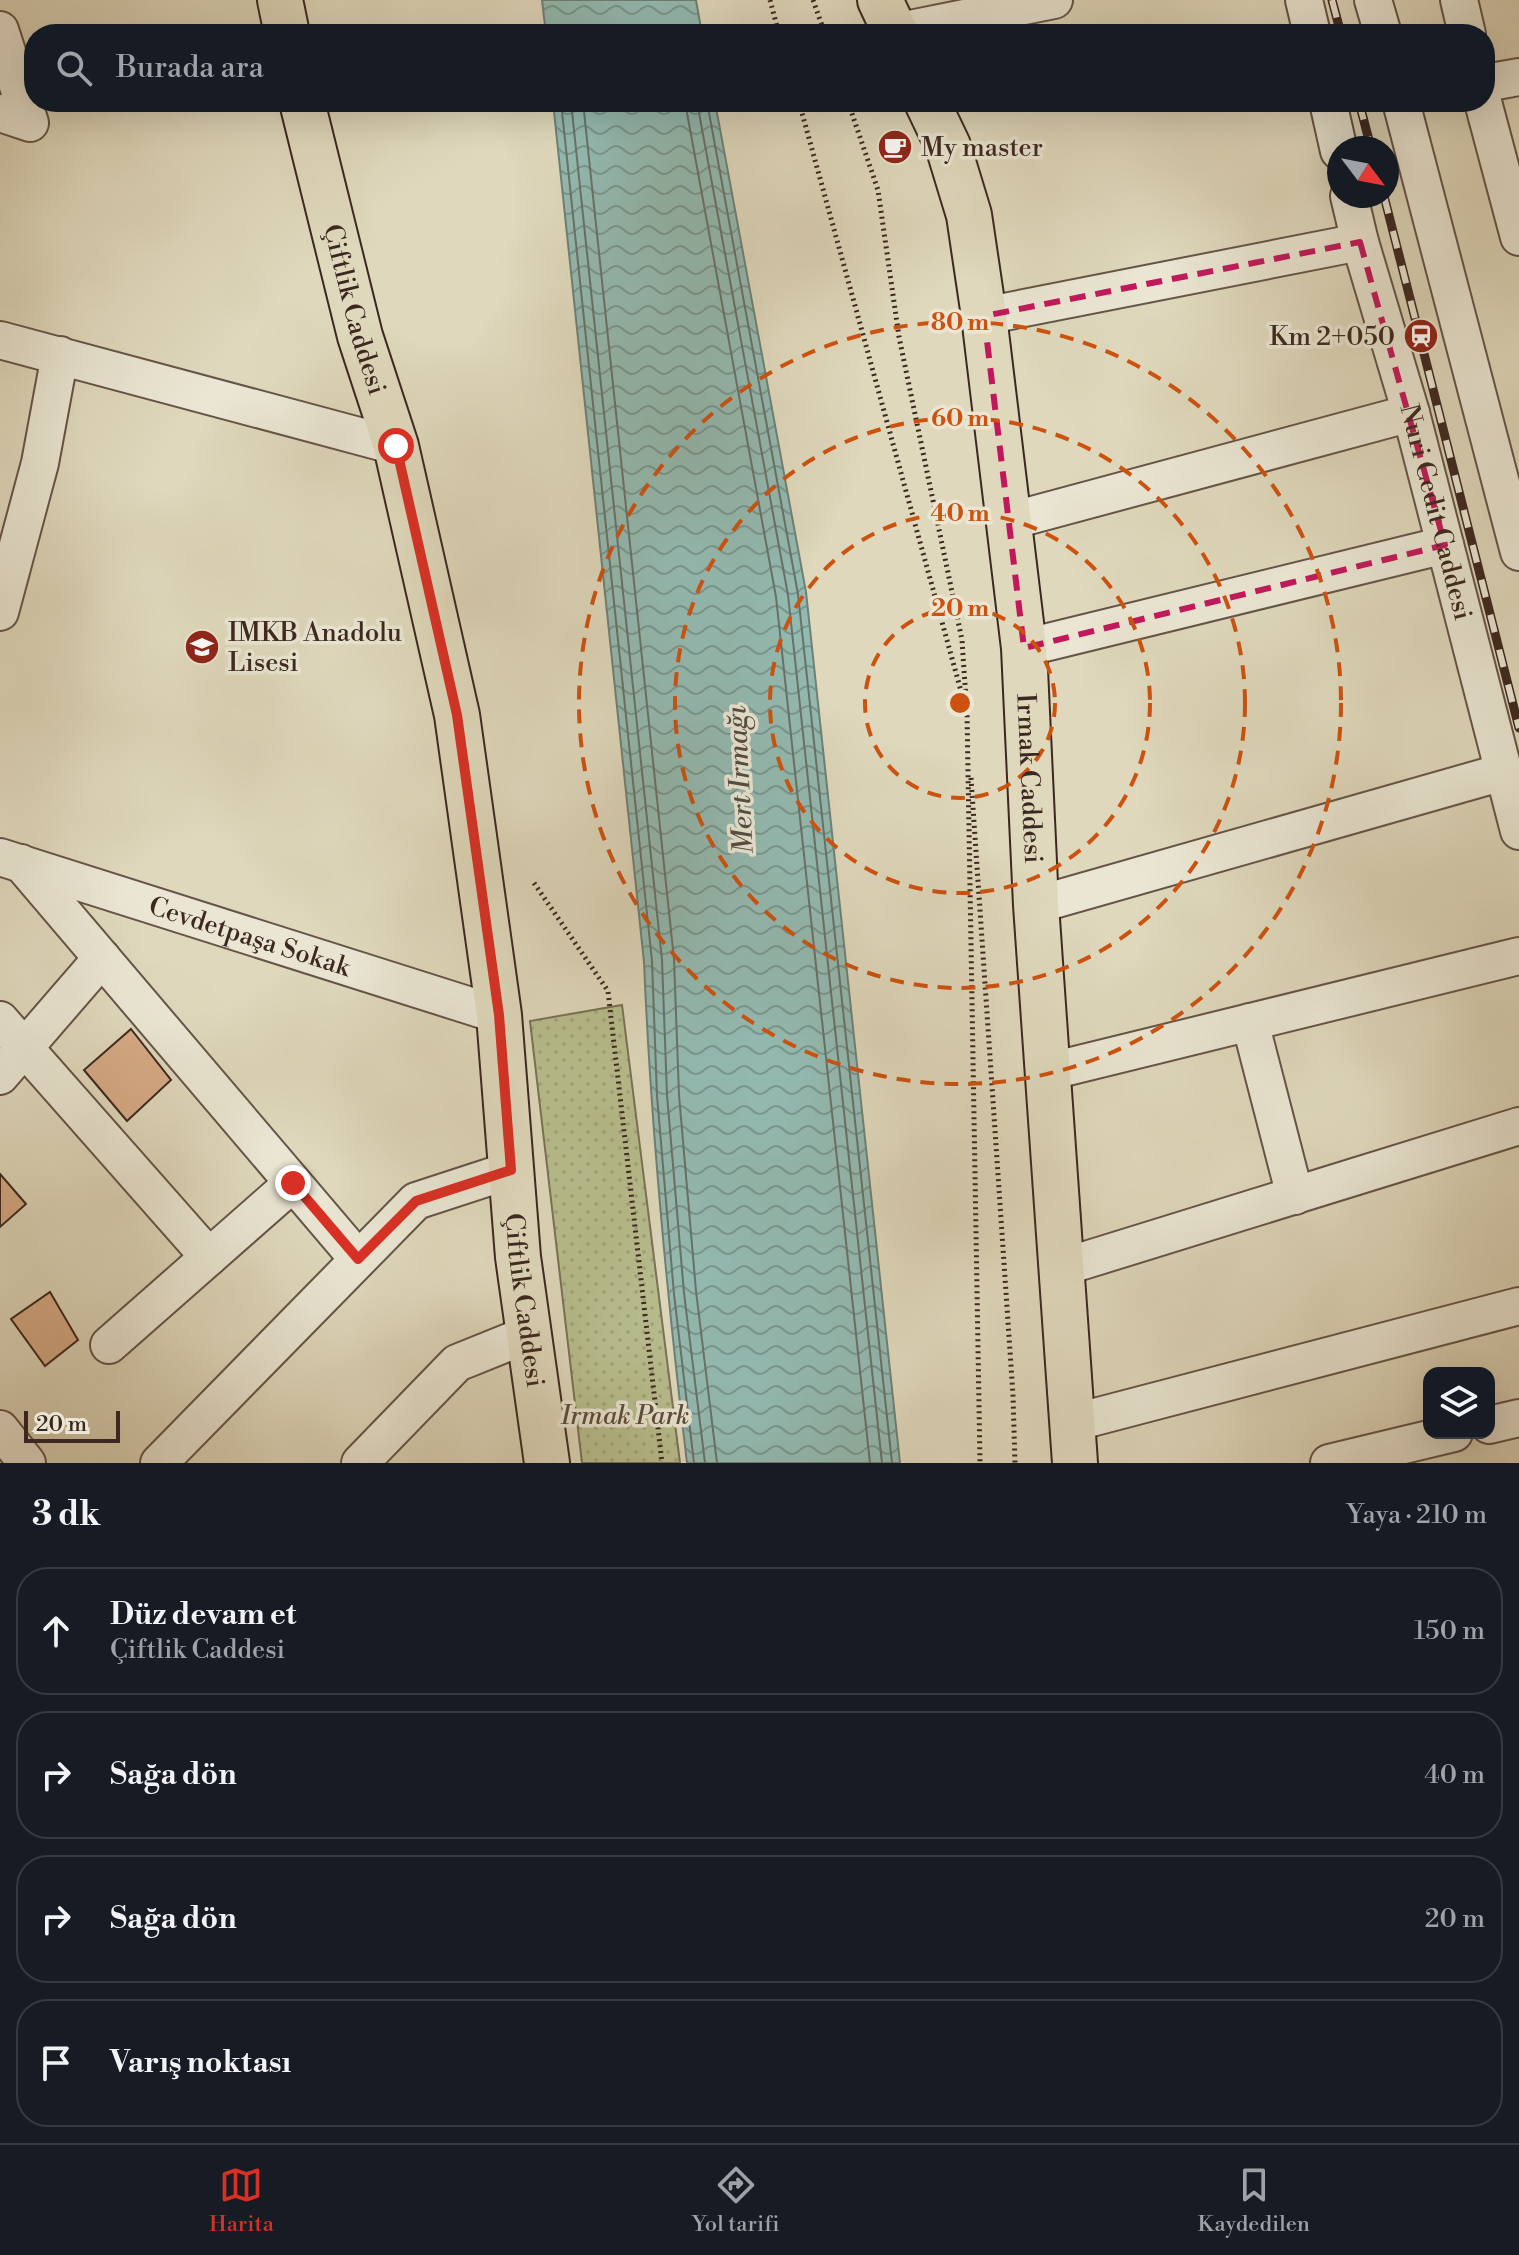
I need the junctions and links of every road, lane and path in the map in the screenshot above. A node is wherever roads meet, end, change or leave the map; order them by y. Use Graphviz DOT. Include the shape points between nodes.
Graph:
graph roads {
  1 [pos="280,0"];
  2 [pos="770,0"];
  3 [pos="813,0"];
  4 [pos="1054,0"];
  5 [pos="1304,0"];
  6 [pos="1373,0"];
  7 [pos="1459,0"];
  8 [pos="890,22"];
  9 [pos="285,24"];
  10 [pos="776,24"];
  11 [pos="821,24"];
  12 [pos="1310,24"];
  13 [pos="1380,24"];
  14 [pos="1465,24"];
  15 [pos="0,30"];
  16 [pos="1519,77"];
  17 [pos="1495,81"];
  18 [pos="24,104"];
  19 [pos="26,112"];
  20 [pos="304,112"];
  21 [pos="802,112"];
  22 [pos="851,112"];
  23 [pos="932,112"];
  24 [pos="1330,112"];
  25 [pos="1404,112"];
  26 [pos="1486,112"];
  27 [pos="0,113"];
  28 [pos="1336,136"];
  29 [pos="1352,208"];
  30 [pos="1519,237"];
  31 [pos="1360,242"];
  32 [pos="984,316"];
  33 [pos="0,340"];
  34 [pos="60,355"];
  35 [pos="1411,413"];
  36 [pos="396,446"];
  37 [pos="1010,521"];
  38 [pos="1445,545"];
  39 [pos="1519,552"];
  40 [pos="1,603"];
  41 [pos="1024,648"];
  42 [pos="967,713"];
  43 [pos="1503,772"];
  44 [pos="1519,831"];
  45 [pos="11,860"];
  46 [pos="534,883"];
  47 [pos="1036,905"];
  48 [pos="1519,956"];
  49 [pos="102,958"];
  50 [pos="499,1015"];
  51 [pos="0,1020"];
  52 [pos="1250,1022"];
  53 [pos="25,1048"];
  54 [pos="1047,1072"];
  55 [pos="0,1076"];
  56 [pos="1519,1126"];
  57 [pos="511,1170"];
  58 [pos="293,1183"];
  59 [pos="1295,1196"];
  60 [pos="209,1257"];
  61 [pos="358,1259"];
  62 [pos="1060,1268"];
  63 [pos="1519,1306"];
  64 [pos="529,1334"];
  65 [pos="109,1345"];
  66 [pos="1519,1418"];
  67 [pos="1495,1424"];
  68 [pos="0,1429"];
  69 [pos="1429,1439"];
  70 [pos="1073,1443"];
  71 [pos="544,1461"];
  72 [pos="27,1463"];
  73 [pos="159,1463"];
  74 [pos="360,1463"];
  75 [pos="662,1463"];
  76 [pos="980,1463"];
  77 [pos="1015,1463"];
  78 [pos="1329,1463"];
  1 -- 9 [label="main road"];
  2 -- 10 [label="path"];
  3 -- 11 [label="path"];
  4 -- 8 [label="street"];
  5 -- 12 [label="street"];
  6 -- 13 [label="street"];
  7 -- 14 [label="street"];
  15 -- 18 [label="street"];
  16 -- 17 [label="street"];
  19 -- 27 [label="street" via="30,123"];
  20 -- 36 [label="main road, Çiftlik Caddesi" via="360,336"];
  21 -- 42 [label="path"];
  22 -- 42 [label="path" via="878,190 899,337 962,640"];
  23 -- 32 [label="main road, Irmak Caddesi" via="969,215"];
  24 -- 28 [label="street"];
  25 -- 39 [label="street"];
  26 -- 30 [label="street"];
  29 -- 31 [label="street, Nuri Cedit Caddesi"];
  31 -- 32 [label="street"];
  31 -- 35 [label="street, Nuri Cedit Caddesi"];
  32 -- 37 [label="main road, Irmak Caddesi"];
  33 -- 34 [label="street"];
  34 -- 36 [label="street"];
  34 -- 40 [label="street" via="40,463"];
  35 -- 37 [label="street"];
  35 -- 38 [label="street, Nuri Cedit Caddesi"];
  36 -- 50 [label="main road, Çiftlik Caddesi" via="457,715"];
  37 -- 41 [label="main road, Irmak Caddesi"];
  38 -- 41 [label="street"];
  38 -- 43 [label="street, Nuri Cedit Caddesi"];
  41 -- 47 [label="main road, Irmak Caddesi"];
  42 -- 76 [label="path"];
  42 -- 77 [label="path"];
  43 -- 44 [label="street, Nuri Cedit Caddesi"];
  43 -- 47 [label="street"];
  45 -- 49 [label="street"];
  45 -- 50 [label="street, Cevdetpaşa Sokak"];
  46 -- 75 [label="path" via="608,991"];
  47 -- 54 [label="main road, Irmak Caddesi"];
  48 -- 52 [label="street"];
  49 -- 53 [label="street"];
  49 -- 58 [label="street"];
  50 -- 57 [label="main road, Çiftlik Caddesi"];
  51 -- 53 [label="street"];
  52 -- 54 [label="street"];
  52 -- 59 [label="street"];
  53 -- 55 [label="street"];
  53 -- 60 [label="street"];
  54 -- 62 [label="main road, Irmak Caddesi"];
  56 -- 59 [label="street"];
  57 -- 61 [label="street" via="416,1201"];
  57 -- 64 [label="main road, Çiftlik Caddesi"];
  58 -- 60 [label="street"];
  58 -- 61 [label="street"];
  59 -- 62 [label="street"];
  60 -- 65 [label="street"];
  61 -- 73 [label="street"];
  62 -- 70 [label="main road, Irmak Caddesi"];
  63 -- 70 [label="street"];
  64 -- 71 [label="main road, Çiftlik Caddesi"];
  64 -- 74 [label="street" via="457,1363"];
  66 -- 67 [label="street"];
  68 -- 72 [label="street"];
  69 -- 78 [label="street"];
}
